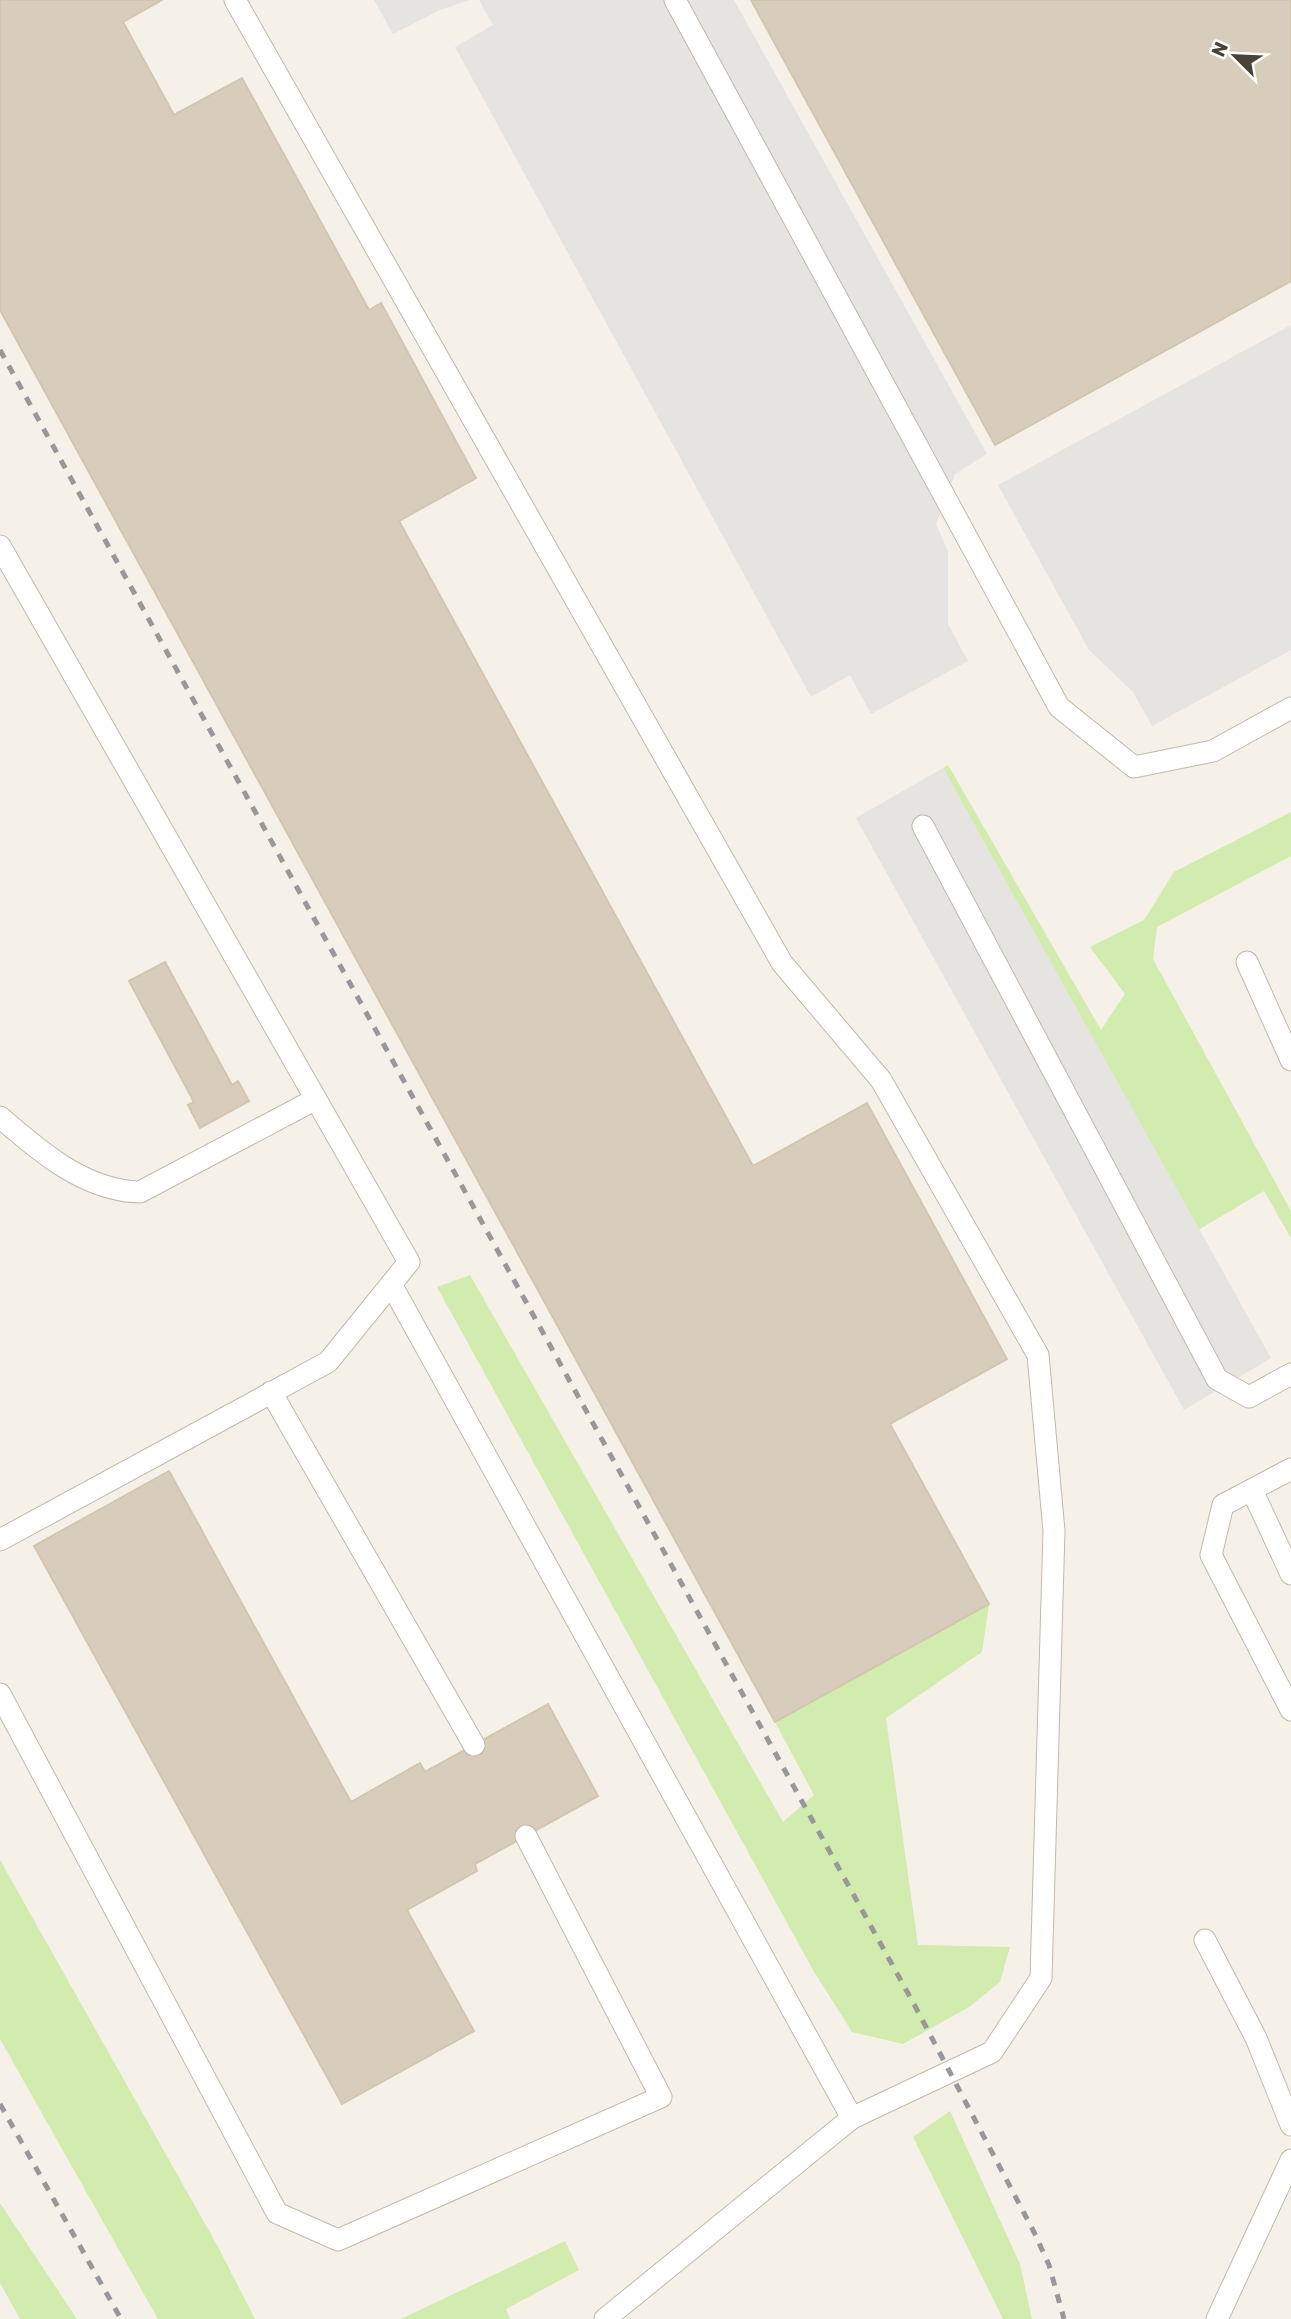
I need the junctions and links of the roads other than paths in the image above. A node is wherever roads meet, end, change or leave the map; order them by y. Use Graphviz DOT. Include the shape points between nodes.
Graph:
graph roads {
  1 [pos="235,0"];
  2 [pos="675,0"];
  3 [pos="0,546"];
  4 [pos="1291,708"];
  5 [pos="923,826"];
  6 [pos="1247,962"];
  7 [pos="1291,1060"];
  8 [pos="316,1099"];
  9 [pos="0,1117"];
  10 [pos="391,1284"];
  11 [pos="1291,1374"];
  12 [pos="271,1392"];
  13 [pos="1291,1468"];
  14 [pos="1252,1490"];
  15 [pos="0,1540"];
  16 [pos="1291,1574"];
  17 [pos="0,1694"];
  18 [pos="1291,1710"];
  19 [pos="474,1745"];
  20 [pos="526,1836"];
  21 [pos="1205,1940"];
  22 [pos="852,2118"];
  23 [pos="1291,2125"];
  24 [pos="1291,2160"];
  25 [pos="604,2319"];
  26 [pos="1217,2319"];
  1 -- 22 [label="lane" via="782,962 881,1080 1038,1354 1054,1531 1041,1978 992,2052"];
  2 -- 4 [label="lane" via="1059,708 1134,766 1213,751"];
  3 -- 8 [label="lane"];
  5 -- 11 [label="lane" via="1217,1379 1249,1397"];
  6 -- 7 [label="lane"];
  8 -- 9 [label="lane" via="140,1192 115,1192 87,1180 38,1150"];
  8 -- 10 [label="lane" via="409,1262"];
  10 -- 12 [label="lane" via="327,1362"];
  10 -- 22 [label="lane"];
  12 -- 15 [label="lane"];
  12 -- 19 [label="lane"];
  13 -- 14 [label="lane"];
  14 -- 16 [label="lane"];
  14 -- 18 [label="lane" via="1223,1504 1210,1555"];
  17 -- 20 [label="lane" via="276,2213 338,2240 661,2097"];
  21 -- 23 [label="lane" via="1256,2038"];
  22 -- 25 [label="lane"];
  24 -- 26 [label="lane"];
}
